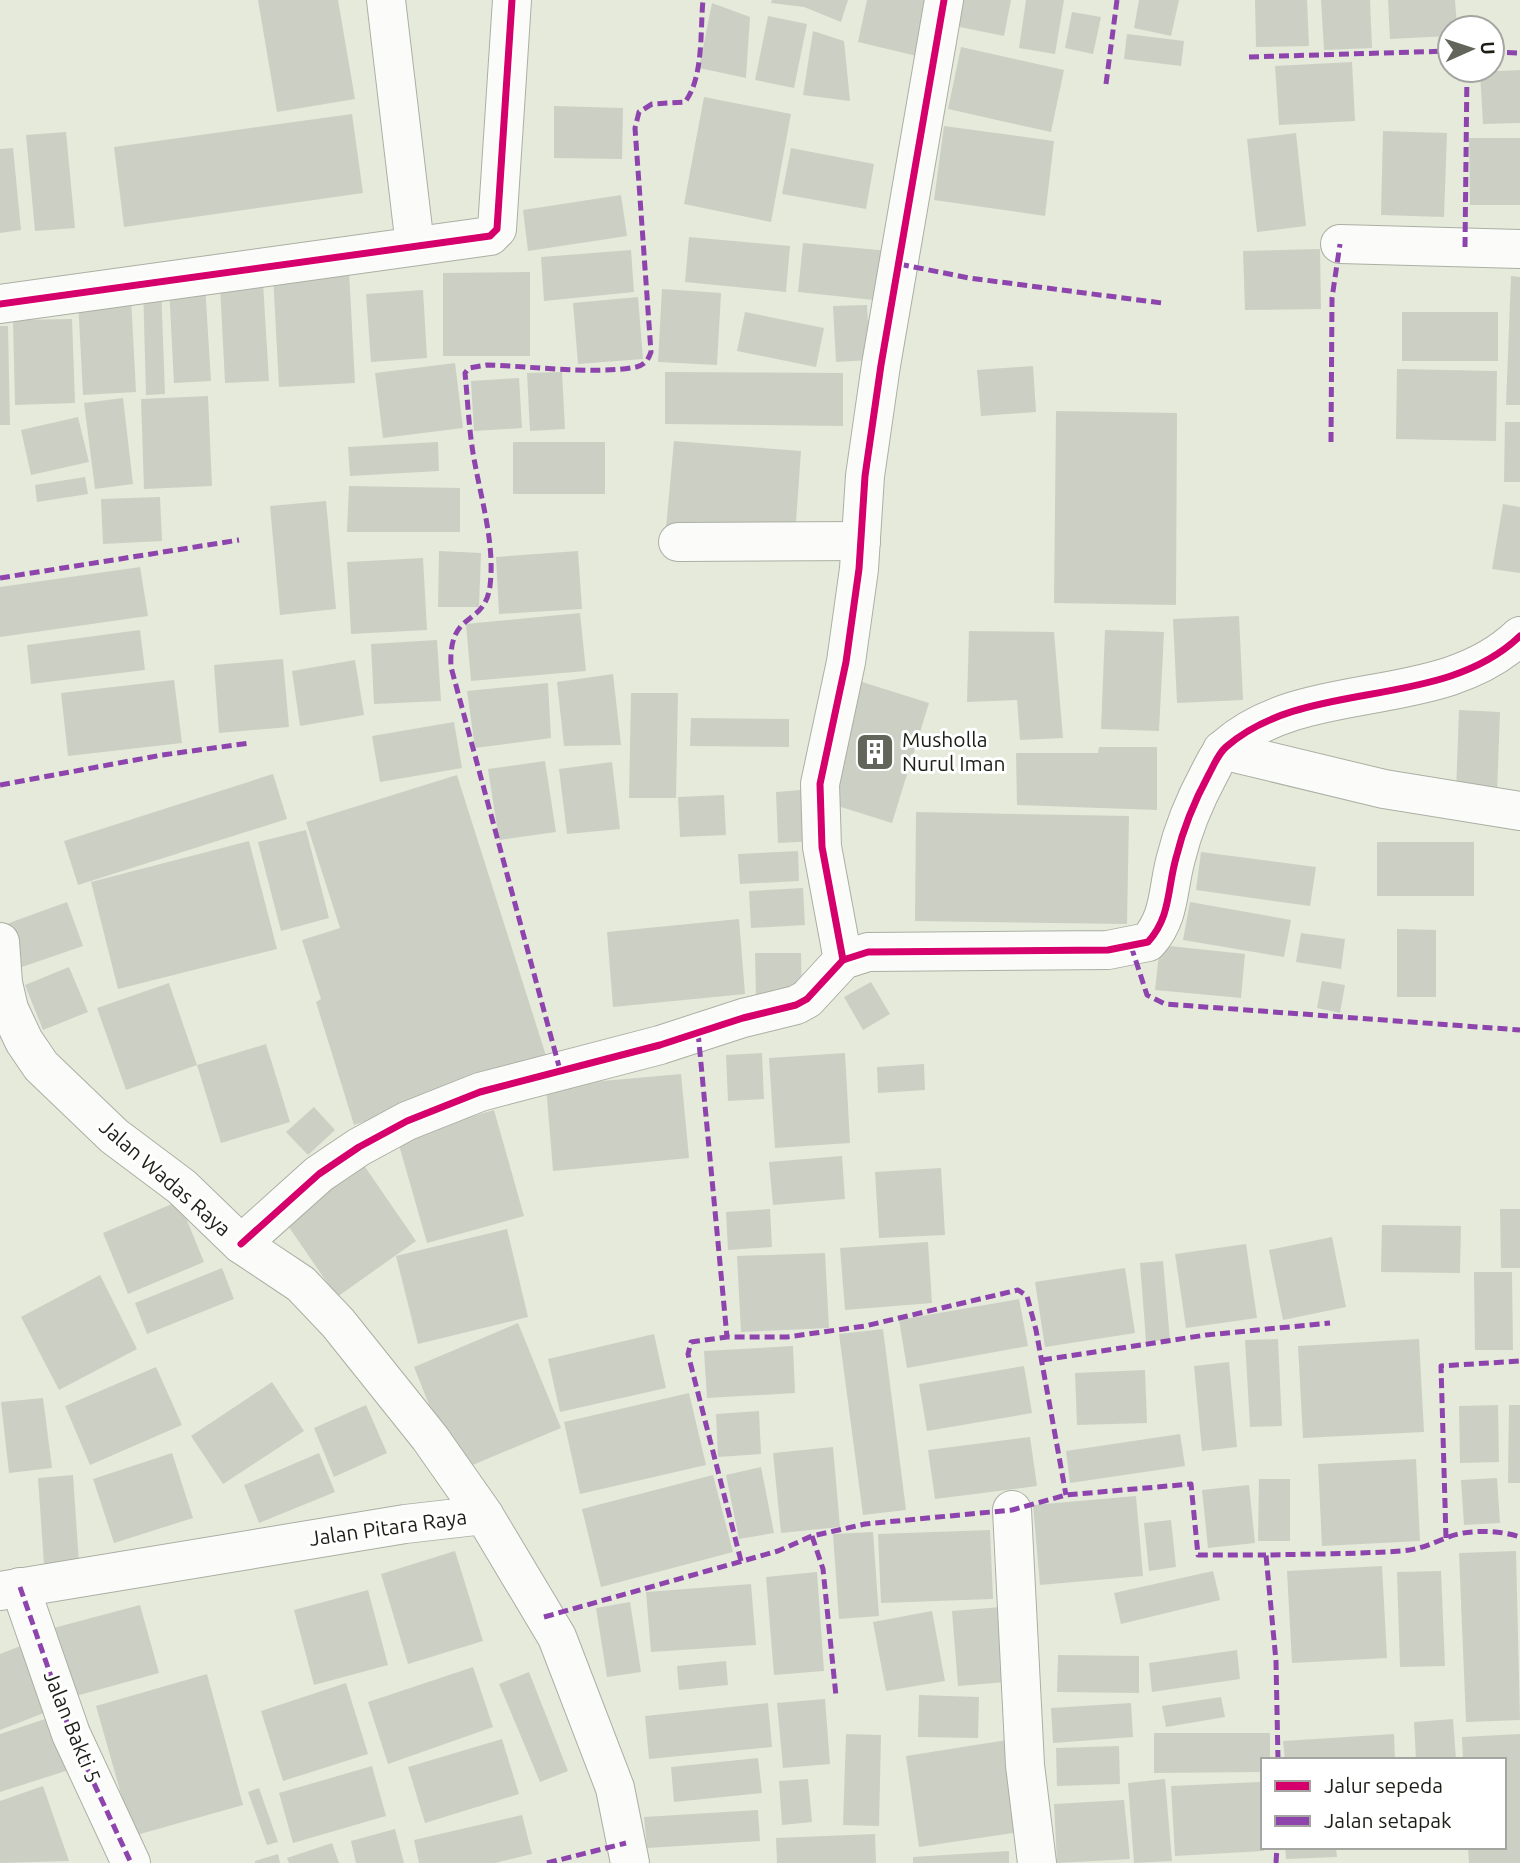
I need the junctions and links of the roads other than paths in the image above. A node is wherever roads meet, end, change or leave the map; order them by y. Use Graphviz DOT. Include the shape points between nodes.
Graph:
graph roads {
  1 [pos="386,0"];
  2 [pos="512,0"];
  3 [pos="944,0"];
  4 [pos="1340,244"];
  5 [pos="415,246"];
  6 [pos="1520,249"];
  7 [pos="0,304"];
  8 [pos="861,541"];
  9 [pos="678,542"];
  10 [pos="1520,636"];
  11 [pos="1222,750"];
  12 [pos="1520,811"];
  13 [pos="0,942"];
  14 [pos="843,960"];
  15 [pos="241,1244"];
  16 [pos="1012,1510"];
  17 [pos="484,1515"];
  18 [pos="10,1589"];
  19 [pos="131,1863"];
  20 [pos="630,1863"];
  21 [pos="1037,1863"];
  1 -- 5 [label="street"];
  2 -- 5 [label="street" via="497,229 490,236"];
  3 -- 8 [label="street" via="879,377"];
  4 -- 6 [label="street"];
  5 -- 7 [label="street"];
  8 -- 9 [label="street"];
  8 -- 14 [label="street" via="846,663 820,784 822,847"];
  10 -- 11 [label="street" via="1483,662 1444,677 1276,717 1248,729"];
  11 -- 12 [label="street" via="1384,789"];
  11 -- 14 [label="street" via="1185,829 1166,916 1148,942 1108,950 868,952"];
  13 -- 15 [label="street, Jalan Wadas Raya" via="9,1009 41,1066 114,1136 182,1187"];
  14 -- 15 [label="street" via="796,1005 480,1092 407,1121 319,1174"];
  15 -- 17 [label="street, Jalan Wadas Raya" via="301,1284 338,1323 430,1438"];
  16 -- 21 [label="street" via="1025,1765"];
  17 -- 18 [label="street, Jalan Pitara Raya"];
  17 -- 20 [label="street, Jalan Pitara Raya" via="557,1637 615,1788"];
  18 -- 19 [label="street, Jalan Bakti 5"];
}
